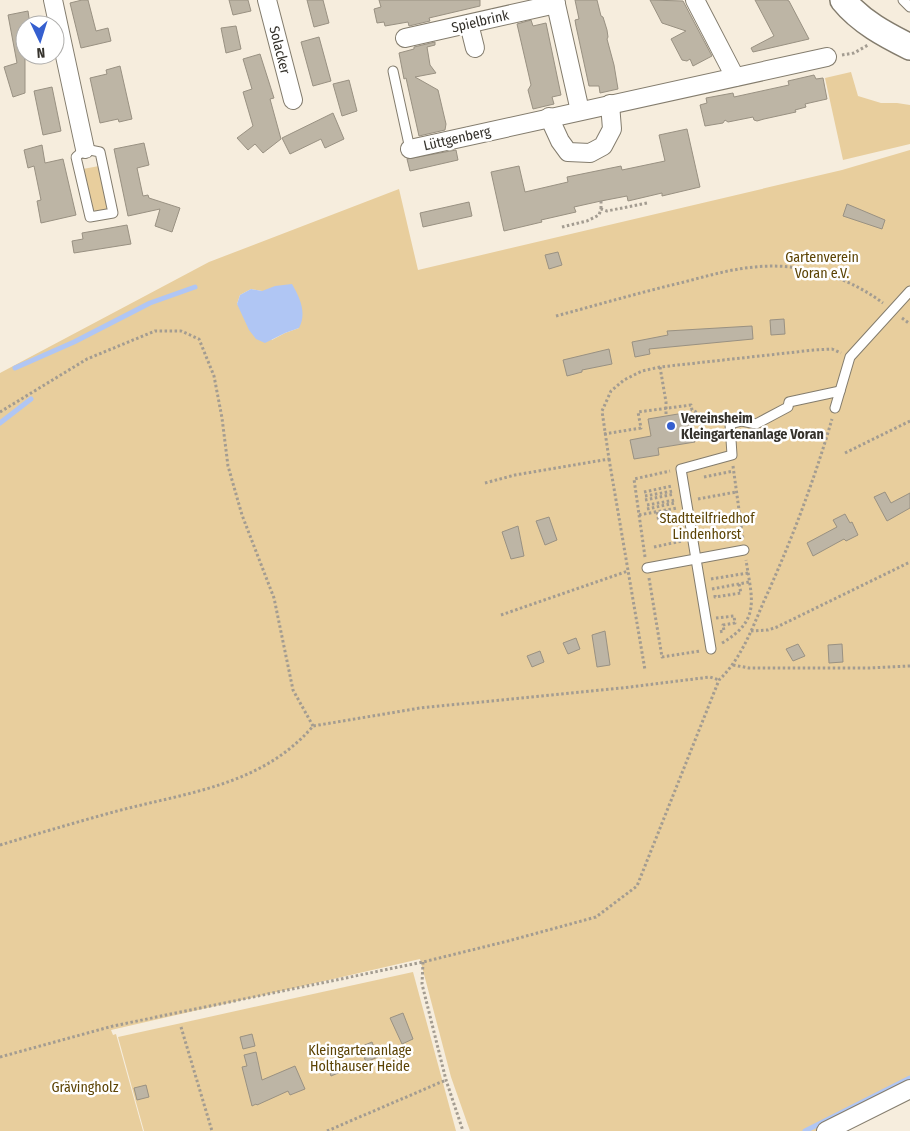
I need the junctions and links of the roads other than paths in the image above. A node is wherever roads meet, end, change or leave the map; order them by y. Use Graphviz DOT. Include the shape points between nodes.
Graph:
graph roads {
  1 [pos="52,0"];
  2 [pos="267,0"];
  3 [pos="695,0"];
  4 [pos="843,0"];
  5 [pos="902,0"];
  6 [pos="556,2"];
  7 [pos="910,7"];
  8 [pos="470,24"];
  9 [pos="405,38"];
  10 [pos="475,48"];
  11 [pos="910,48"];
  12 [pos="827,57"];
  13 [pos="393,71"];
  14 [pos="735,77"];
  15 [pos="293,100"];
  16 [pos="610,104"];
  17 [pos="580,110"];
  18 [pos="549,117"];
  19 [pos="85,149"];
  20 [pos="410,149"];
  21 [pos="910,291"];
  22 [pos="840,391"];
  23 [pos="835,408"];
  24 [pos="744,550"];
  25 [pos="695,559"];
  26 [pos="647,568"];
  27 [pos="711,649"];
  28 [pos="910,1088"];
  29 [pos="826,1131"];
  1 -- 19 [label="street"];
  2 -- 15 [label="street, Solacker"];
  3 -- 14 [label="street"];
  4 -- 11 [label="main road" via="880,32"];
  5 -- 7 [label="lane"];
  6 -- 8 [label="street, Spielbrink"];
  6 -- 17 [label="street"];
  8 -- 9 [label="street, Spielbrink"];
  8 -- 10 [label="street"];
  12 -- 14 [label="street, Lüttgenberg"];
  13 -- 20 [label="lane, Lüttgenberg"];
  14 -- 16 [label="street, Lüttgenberg"];
  16 -- 17 [label="street, Lüttgenberg"];
  16 -- 18 [label="street" via="612,129 603,146 590,153 568,152"];
  17 -- 18 [label="street, Lüttgenberg"];
  18 -- 20 [label="street, Lüttgenberg"];
  19 -- 19 [label="lane" via="100,152 113,213 90,217 76,157"];
  21 -- 22 [label="lane" via="850,357"];
  22 -- 23 [label="lane"];
  22 -- 25 [label="lane" via="789,402 788,406 756,424 742,421 730,424 732,455 681,469"];
  24 -- 25 [label="lane"];
  25 -- 26 [label="lane"];
  25 -- 27 [label="lane"];
  28 -- 29 [label="street"];
}
